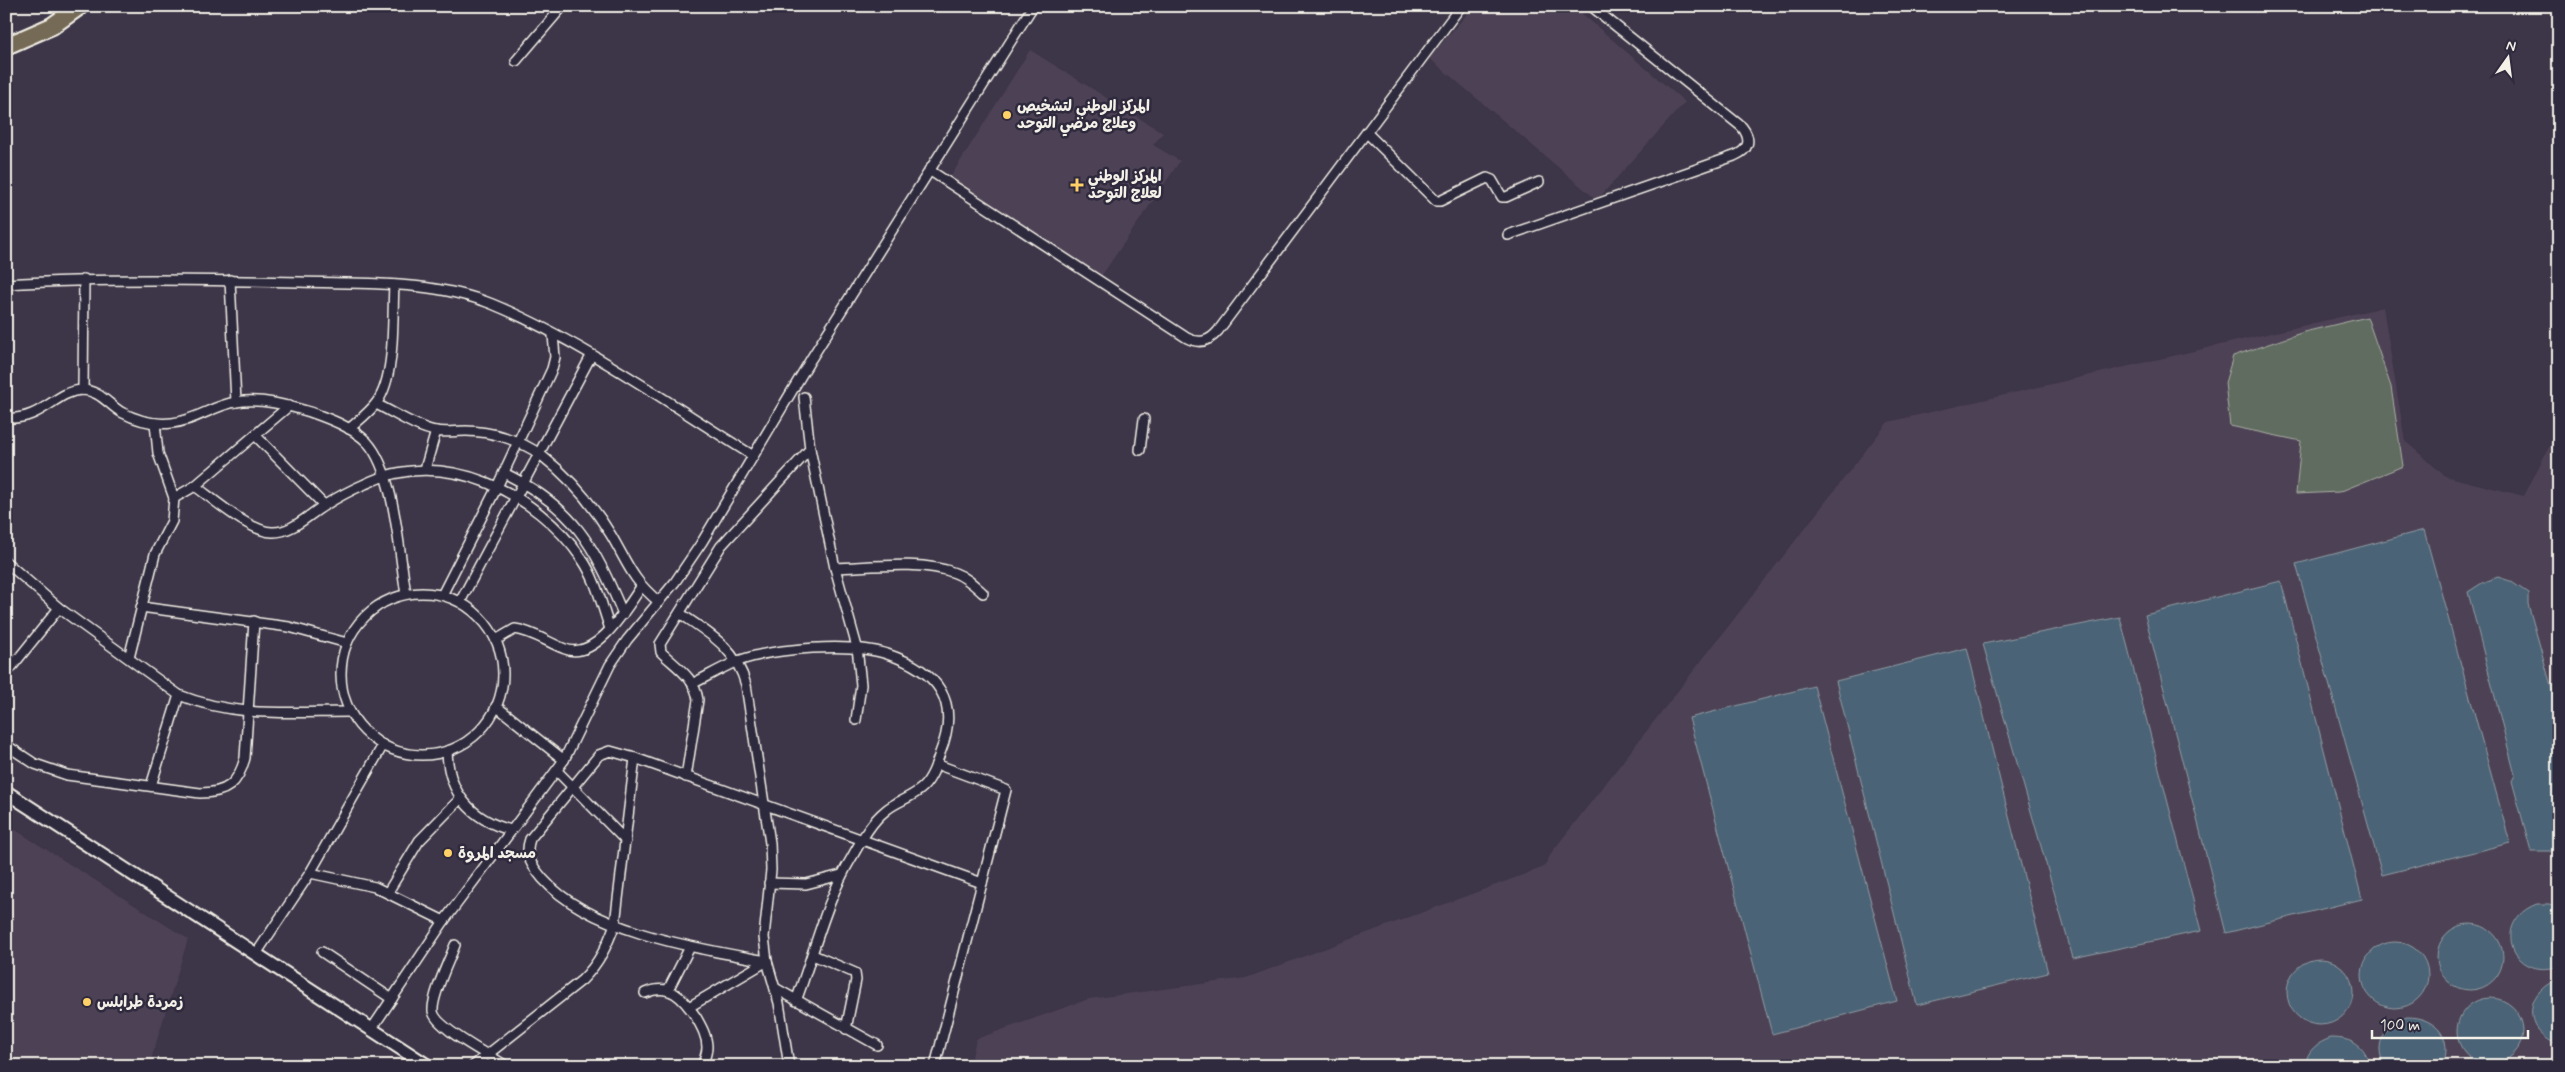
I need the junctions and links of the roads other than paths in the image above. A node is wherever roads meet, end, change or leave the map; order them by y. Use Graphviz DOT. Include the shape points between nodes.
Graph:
graph roads {
  1 [pos="80,6"];
  2 [pos="563,6"];
  3 [pos="1033,6"];
  4 [pos="1462,6"];
  5 [pos="1591,6"];
  6 [pos="13,44"];
  7 [pos="516,61"];
  8 [pos="1367,133"];
  9 [pos="929,170"];
  10 [pos="1539,182"];
  11 [pos="1508,235"];
  12 [pos="84,279"];
  13 [pos="230,280"];
  14 [pos="6,284"];
  15 [pos="394,285"];
  16 [pos="553,335"];
  17 [pos="591,356"];
  18 [pos="83,390"];
  19 [pos="804,397"];
  20 [pos="236,402"];
  21 [pos="376,404"];
  22 [pos="289,406"];
  23 [pos="6,418"];
  24 [pos="1144,419"];
  25 [pos="156,423"];
  26 [pos="349,429"];
  27 [pos="436,431"];
  28 [pos="255,435"];
  29 [pos="518,443"];
  30 [pos="810,449"];
  31 [pos="1140,450"];
  32 [pos="540,454"];
  33 [pos="752,455"];
  34 [pos="425,469"];
  35 [pos="504,473"];
  36 [pos="386,475"];
  37 [pos="525,483"];
  38 [pos="195,486"];
  39 [pos="497,487"];
  40 [pos="174,498"];
  41 [pos="517,498"];
  42 [pos="324,506"];
  43 [pos="6,562"];
  44 [pos="602,565"];
  45 [pos="834,568"];
  46 [pos="589,572"];
  47 [pos="641,588"];
  48 [pos="983,593"];
  49 [pos="406,594"];
  50 [pos="442,595"];
  51 [pos="460,602"];
  52 [pos="659,602"];
  53 [pos="141,607"];
  54 [pos="60,608"];
  55 [pos="623,614"];
  56 [pos="680,614"];
  57 [pos="254,621"];
  58 [pos="610,629"];
  59 [pos="496,640"];
  60 [pos="346,643"];
  61 [pos="857,647"];
  62 [pos="129,658"];
  63 [pos="738,661"];
  64 [pos="6,674"];
  65 [pos="694,683"];
  66 [pos="179,694"];
  67 [pos="496,706"];
  68 [pos="247,712"];
  69 [pos="350,712"];
  70 [pos="856,720"];
  71 [pos="6,745"];
  72 [pos="384,745"];
  73 [pos="447,751"];
  74 [pos="635,758"];
  75 [pos="564,760"];
  76 [pos="936,764"];
  77 [pos="557,771"];
  78 [pos="686,777"];
  79 [pos="150,786"];
  80 [pos="571,786"];
  81 [pos="6,792"];
  82 [pos="461,798"];
  83 [pos="765,805"];
  84 [pos="511,830"];
  85 [pos="862,840"];
  86 [pos="626,841"];
  87 [pos="310,873"];
  88 [pos="840,875"];
  89 [pos="982,883"];
  90 [pos="769,884"];
  91 [pos="388,892"];
  92 [pos="444,921"];
  93 [pos="615,924"];
  94 [pos="455,945"];
  95 [pos="690,947"];
  96 [pos="322,952"];
  97 [pos="256,954"];
  98 [pos="813,955"];
  99 [pos="767,962"];
  100 [pos="775,988"];
  101 [pos="668,990"];
  102 [pos="645,993"];
  103 [pos="392,999"];
  104 [pos="796,1001"];
  105 [pos="689,1007"];
  106 [pos="846,1029"];
  107 [pos="371,1030"];
  108 [pos="877,1045"];
  109 [pos="488,1054"];
  110 [pos="428,1066"];
  111 [pos="473,1066"];
  112 [pos="506,1066"];
  113 [pos="702,1066"];
  114 [pos="789,1066"];
  115 [pos="935,1066"];
  1 -- 6 [label="highway" via="52,26"];
  2 -- 7 [label="street"];
  3 -- 9 [label="street"];
  4 -- 8 [label="street"];
  5 -- 11 [label="street" via="1742,128 1748,135 1748,144 1743,153"];
  8 -- 9 [label="street" via="1218,332 1200,342 1187,338"];
  8 -- 10 [label="street" via="1436,201 1487,178 1492,180 1502,197"];
  9 -- 33 [label="street"];
  12 -- 13 [label="street"];
  12 -- 14 [label="street"];
  12 -- 18 [label="street"];
  13 -- 15 [label="street"];
  13 -- 20 [label="street"];
  15 -- 16 [label="street" via="470,297 505,310"];
  15 -- 21 [label="street" via="390,364"];
  16 -- 17 [label="street"];
  16 -- 29 [label="street" via="555,357 552,369"];
  17 -- 32 [label="street"];
  17 -- 33 [label="street"];
  18 -- 23 [label="street" via="70,392 28,417"];
  18 -- 25 [label="street" via="96,393 136,419"];
  19 -- 30 [label="street"];
  20 -- 22 [label="street" via="272,402"];
  20 -- 25 [label="street" via="188,420"];
  21 -- 26 [label="street"];
  21 -- 27 [label="street" via="423,428"];
  22 -- 26 [label="street" via="330,419"];
  22 -- 28 [label="street"];
  24 -- 31 [label="street"];
  25 -- 40 [label="street" via="158,453"];
  26 -- 36 [label="street" via="366,441"];
  27 -- 29 [label="street" via="481,432"];
  27 -- 34 [label="street"];
  28 -- 38 [label="street"];
  28 -- 42 [label="street"];
  29 -- 32 [label="street"];
  29 -- 35 [label="street"];
  30 -- 45 [label="street"];
  30 -- 56 [label="street" via="721,546"];
  32 -- 37 [label="street"];
  32 -- 47 [label="street" via="583,497 610,534"];
  33 -- 52 [label="street" via="702,542"];
  34 -- 36 [label="street"];
  34 -- 39 [label="street" via="460,473"];
  35 -- 37 [label="street"];
  35 -- 39 [label="street"];
  36 -- 42 [label="street"];
  36 -- 49 [label="street"];
  37 -- 41 [label="street"];
  37 -- 44 [label="street" via="576,524"];
  38 -- 40 [label="street"];
  38 -- 42 [label="street" via="250,524 271,532 294,526"];
  39 -- 41 [label="street"];
  39 -- 50 [label="street"];
  40 -- 53 [label="street" via="172,521 155,554"];
  41 -- 46 [label="street" via="556,529"];
  41 -- 51 [label="street"];
  43 -- 54 [label="street"];
  44 -- 46 [label="street"];
  44 -- 55 [label="street"];
  45 -- 48 [label="street" via="931,568 967,579"];
  45 -- 61 [label="street"];
  46 -- 58 [label="street"];
  47 -- 52 [label="street"];
  47 -- 55 [label="street"];
  49 -- 50 [label="street"];
  49 -- 60 [label="street" via="370,611"];
  50 -- 51 [label="street"];
  51 -- 59 [label="street" via="481,618"];
  52 -- 75 [label="street" via="610,665"];
  53 -- 57 [label="street"];
  53 -- 62 [label="street"];
  54 -- 62 [label="street"];
  54 -- 64 [label="street"];
  55 -- 58 [label="street"];
  56 -- 63 [label="street" via="718,639"];
  56 -- 65 [label="street" via="660,648"];
  57 -- 60 [label="street" via="309,631"];
  57 -- 68 [label="street"];
  58 -- 59 [label="street" via="586,650 577,651 519,629 510,630"];
  59 -- 67 [label="street" via="503,673"];
  60 -- 69 [label="street" via="341,678"];
  61 -- 63 [label="street" via="797,651"];
  61 -- 70 [label="street" via="861,685"];
  61 -- 76 [label="street" via="897,657 921,670 938,687 948,704 949,720"];
  62 -- 66 [label="street"];
  63 -- 65 [label="street"];
  63 -- 83 [label="street" via="746,685"];
  65 -- 78 [label="street" via="698,700"];
  66 -- 68 [label="street" via="216,708"];
  66 -- 79 [label="street"];
  67 -- 73 [label="street" via="476,734"];
  67 -- 75 [label="street"];
  68 -- 69 [label="street"];
  68 -- 79 [label="street" via="245,758 241,773 231,786 216,793"];
  69 -- 72 [label="street" via="359,725"];
  71 -- 79 [label="street" via="35,764 59,773"];
  72 -- 73 [label="street" via="414,754"];
  72 -- 87 [label="street"];
  73 -- 82 [label="street" via="450,776"];
  74 -- 78 [label="street"];
  74 -- 80 [label="street" via="604,752"];
  74 -- 86 [label="street"];
  75 -- 77 [label="street"];
  76 -- 85 [label="street" via="923,786 885,810"];
  76 -- 89 [label="street" via="1006,790"];
  77 -- 80 [label="street"];
  77 -- 84 [label="street"];
  78 -- 83 [label="street"];
  80 -- 86 [label="street"];
  80 -- 93 [label="street" via="530,839 527,855 562,898"];
  81 -- 97 [label="main road"];
  82 -- 84 [label="street" via="483,819"];
  82 -- 91 [label="street" via="419,841"];
  83 -- 85 [label="street"];
  83 -- 90 [label="street" via="770,843"];
  84 -- 92 [label="street"];
  85 -- 88 [label="street"];
  85 -- 89 [label="street"];
  86 -- 93 [label="street"];
  87 -- 91 [label="street" via="362,882"];
  87 -- 97 [label="street"];
  88 -- 90 [label="street" via="806,884"];
  88 -- 98 [label="street"];
  89 -- 115 [label="street"];
  90 -- 99 [label="street" via="764,920"];
  91 -- 92 [label="street"];
  92 -- 103 [label="street"];
  93 -- 95 [label="street"];
  93 -- 109 [label="street" via="606,950 596,966"];
  94 -- 109 [label="street" via="434,1003 434,1014 441,1025"];
  95 -- 99 [label="street"];
  95 -- 101 [label="street"];
  96 -- 103 [label="street"];
  97 -- 107 [label="main road"];
  98 -- 104 [label="street"];
  98 -- 106 [label="street" via="855,974"];
  99 -- 100 [label="street"];
  99 -- 105 [label="street"];
  100 -- 104 [label="street"];
  100 -- 114 [label="street"];
  101 -- 102 [label="street" via="656,989"];
  101 -- 105 [label="street" via="680,996"];
  103 -- 107 [label="street"];
  104 -- 106 [label="street"];
  105 -- 113 [label="street" via="706,1040"];
  106 -- 108 [label="street"];
  107 -- 110 [label="main road"];
  109 -- 111 [label="street"];
  109 -- 112 [label="street"];
}
